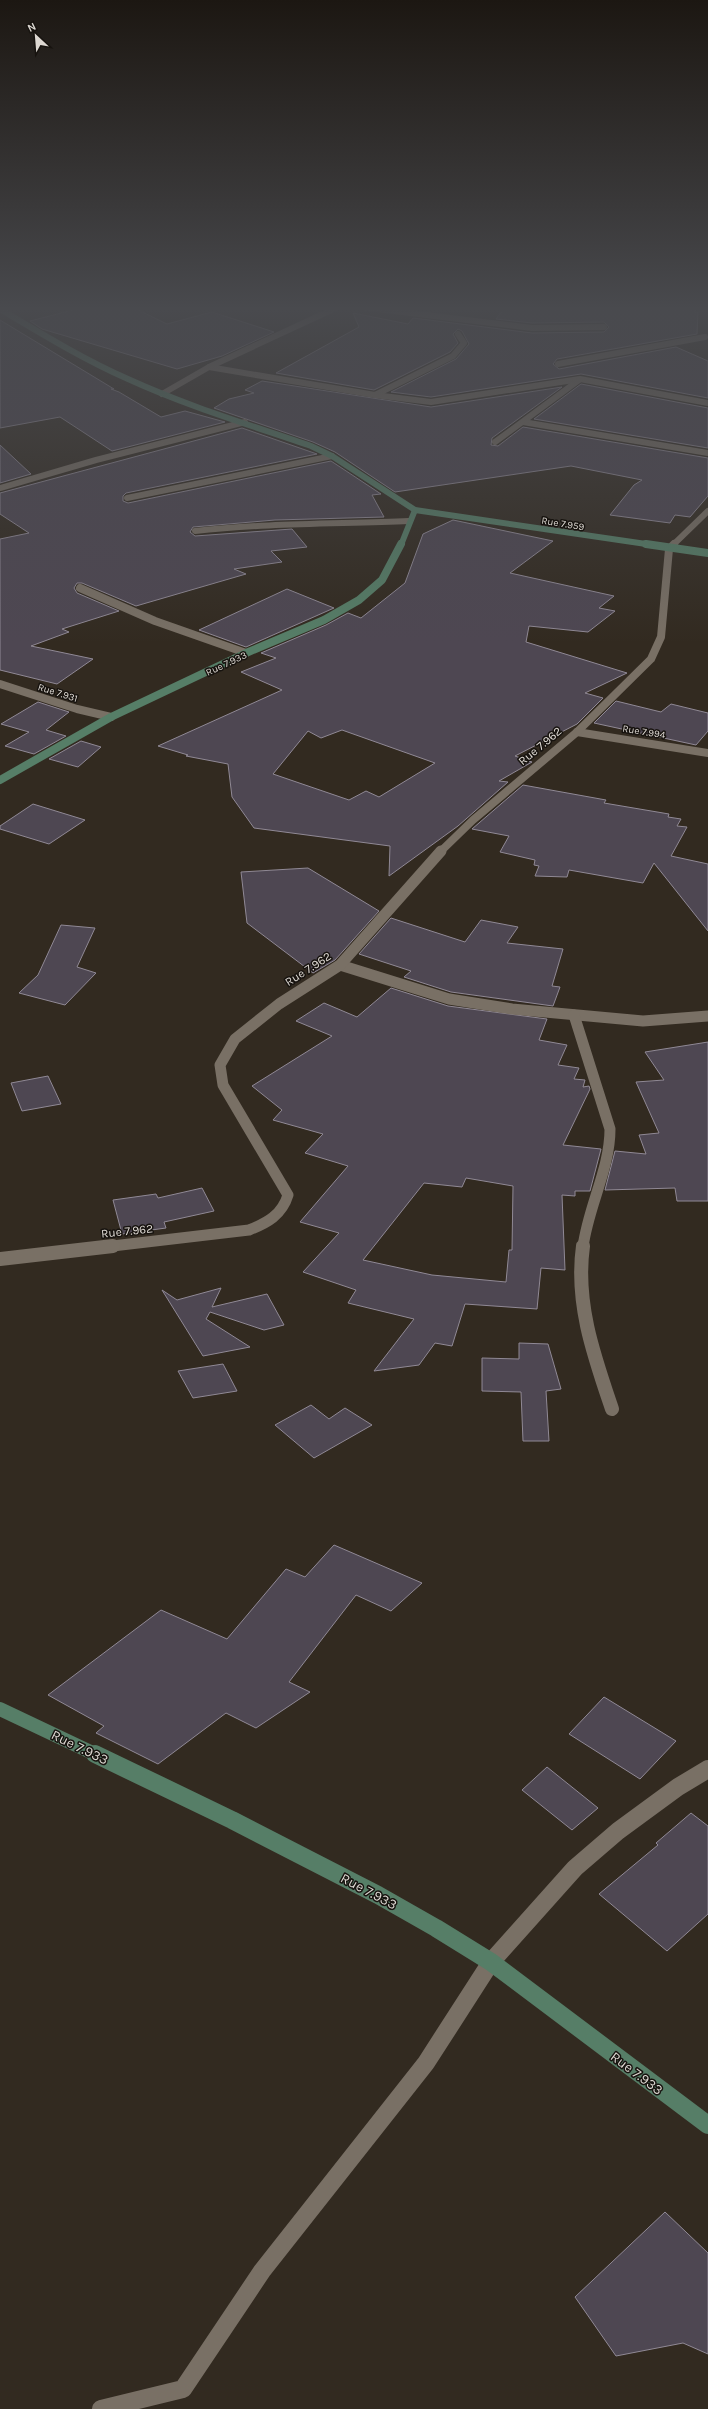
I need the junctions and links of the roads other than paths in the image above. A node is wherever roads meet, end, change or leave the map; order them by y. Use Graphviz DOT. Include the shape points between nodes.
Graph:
graph roads {
  1 [pos="234,418"];
  2 [pos="528,418"];
  3 [pos="245,422"];
  4 [pos="523,422"];
  5 [pos="495,442"];
  6 [pos="708,453"];
  7 [pos="332,456"];
  8 [pos="0,488"];
  9 [pos="127,498"];
  10 [pos="414,510"];
  11 [pos="708,511"];
  12 [pos="409,521"];
  13 [pos="195,531"];
  14 [pos="669,549"];
  15 [pos="708,553"];
  16 [pos="80,588"];
  17 [pos="246,653"];
  18 [pos="0,684"];
  19 [pos="111,717"];
  20 [pos="577,732"];
  21 [pos="708,753"];
  22 [pos="0,780"];
  23 [pos="340,965"];
  24 [pos="574,1016"];
  25 [pos="708,1016"];
  26 [pos="0,1259"];
  27 [pos="612,1409"];
  28 [pos="0,1709"];
  29 [pos="708,1769"];
  30 [pos="491,1962"];
  31 [pos="708,2125"];
  32 [pos="101,2409"];
  1 -- 3 [label="street"];
  2 -- 4 [label="street"];
  3 -- 7 [label="street"];
  3 -- 8 [label="street" via="96,460"];
  4 -- 5 [label="street"];
  4 -- 6 [label="street"];
  7 -- 9 [label="street"];
  7 -- 10 [label="street"];
  10 -- 12 [label="street, Rue 7.933"];
  10 -- 14 [label="street, Rue 7.959"];
  11 -- 14 [label="street"];
  12 -- 13 [label="street" via="250,525"];
  12 -- 17 [label="street, Rue 7.933" via="396,557 382,580 359,600 324,620"];
  14 -- 15 [label="street, Rue 7.959"];
  14 -- 20 [label="street, Rue 7.962" via="661,637 652,659"];
  16 -- 17 [label="street" via="155,622"];
  17 -- 19 [label="street, Rue 7.933"];
  18 -- 19 [label="street, Rue 7.931"];
  19 -- 22 [label="street, Rue 7.933"];
  20 -- 21 [label="street, Rue 7.994"];
  20 -- 23 [label="street, Rue 7.962" via="472,820 444,847"];
  23 -- 24 [label="street" via="449,999"];
  23 -- 26 [label="street, Rue 7.962" via="262,1016 235,1039 220,1065 223,1085 288,1195 286,1205 272,1221 249,1230"];
  24 -- 25 [label="street" via="643,1022"];
  24 -- 27 [label="street" via="610,1129 610,1144 583,1240 580,1275 583,1311"];
  28 -- 30 [label="street, Rue 7.933" via="232,1820 378,1895"];
  29 -- 30 [label="street" via="678,1787 618,1831 575,1868"];
  30 -- 31 [label="street, Rue 7.933"];
  30 -- 32 [label="street" via="426,2063 262,2271 183,2388"];
}
